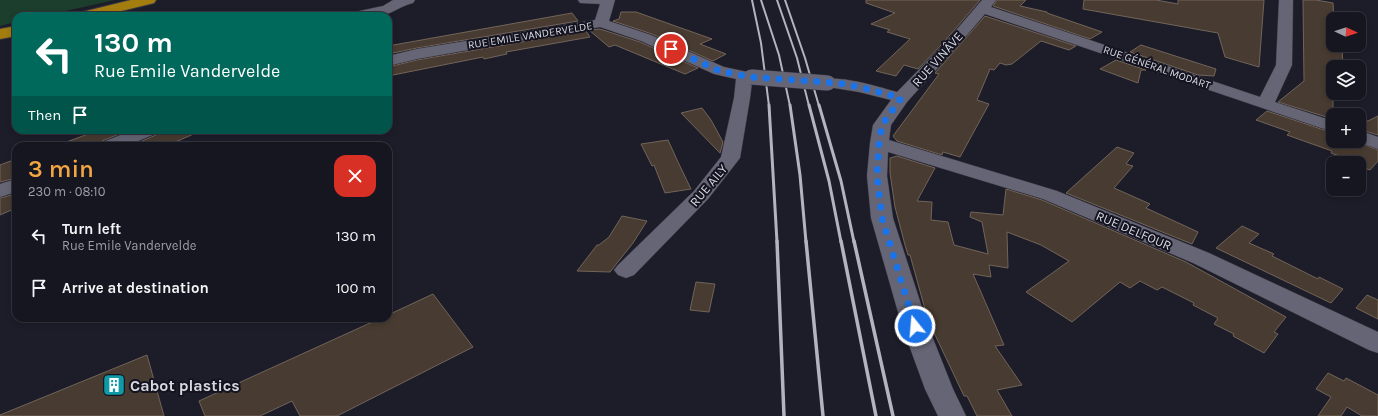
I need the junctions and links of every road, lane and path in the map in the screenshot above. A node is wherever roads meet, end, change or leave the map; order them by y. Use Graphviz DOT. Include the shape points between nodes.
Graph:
graph roads {
  1 [pos="149,0"];
  2 [pos="408,0"];
  3 [pos="585,0"];
  4 [pos="608,0"];
  5 [pos="1286,0"];
  6 [pos="985,4"];
  7 [pos="100,12"];
  8 [pos="376,12"];
  9 [pos="601,23"];
  10 [pos="12,32"];
  11 [pos="0,34"];
  12 [pos="392,60"];
  13 [pos="748,76"];
  14 [pos="901,98"];
  15 [pos="1266,103"];
  16 [pos="1326,124"];
  17 [pos="139,134"];
  18 [pos="1366,139"];
  19 [pos="120,142"];
  20 [pos="879,143"];
  21 [pos="1378,143"];
  22 [pos="12,187"];
  23 [pos="0,192"];
  24 [pos="626,270"];
  25 [pos="1378,343"];
  26 [pos="952,416"];
  1 -- 7 [label="highway"];
  2 -- 8 [label="street"];
  3 -- 4 [label="street"];
  4 -- 9 [label="street"];
  5 -- 15 [label="street" via="1284,65"];
  6 -- 14 [label="street, RUE VINÂVE"];
  6 -- 15 [label="street, RUE GÉNÉRAL MODART"];
  9 -- 12 [label="street, RUE EMILE VANDERVELDE"];
  9 -- 13 [label="street, RUE EMILE VANDERVELDE" via="646,38 720,71"];
  10 -- 11 [label="highway"];
  13 -- 14 [label="street, RUE EMILE VANDERVELDE, bridge" via="860,87"];
  13 -- 24 [label="street, RUE AILY" via="730,158 700,195"];
  14 -- 20 [label="street, RUE VINÂVE" via="882,125"];
  15 -- 16 [label="street, RUE GÉNÉRAL MODART"];
  17 -- 19 [label="street"];
  18 -- 21 [label="street"];
  20 -- 25 [label="street, RUE DELFOUR" via="1050,195 1201,258"];
  20 -- 26 [label="street, RUE VINÂVE" via="877,176 882,218 915,326"];
  22 -- 23 [label="street"];
}
